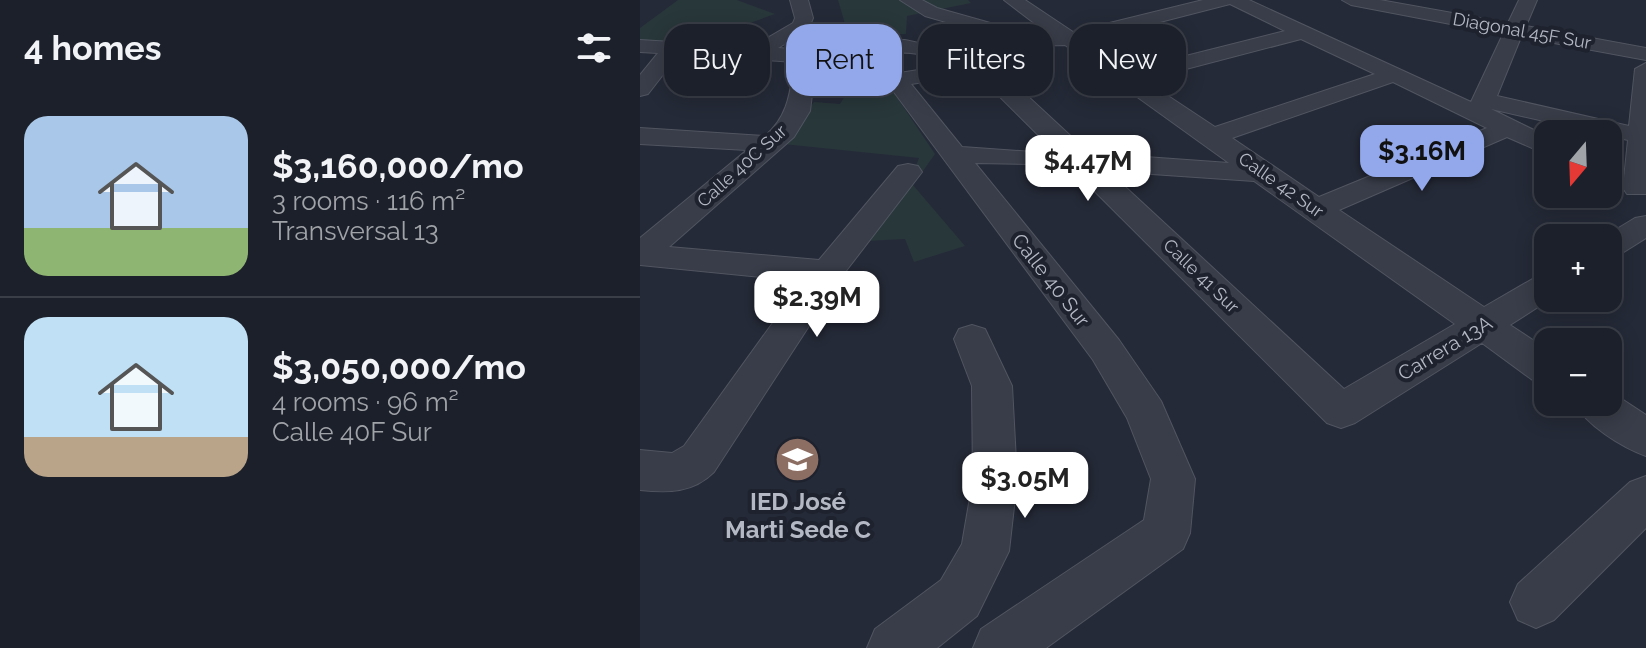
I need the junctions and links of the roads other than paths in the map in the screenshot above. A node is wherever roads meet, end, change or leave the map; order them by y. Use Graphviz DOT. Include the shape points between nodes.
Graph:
graph roads {
  1 [pos="799,0"];
  2 [pos="909,0"];
  3 [pos="1225,0"];
  4 [pos="1235,0"];
  5 [pos="1351,0"];
  6 [pos="1528,0"];
  7 [pos="1018,1"];
  8 [pos="1404,4"];
  9 [pos="1273,7"];
  10 [pos="1515,30"];
  11 [pos="1304,32"];
  12 [pos="1056,40"];
  13 [pos="770,44"];
  14 [pos="640,46"];
  15 [pos="664,47"];
  16 [pos="1069,47"];
  17 [pos="1646,54"];
  18 [pos="1357,58"];
  19 [pos="664,59"];
  20 [pos="1186,62"];
  21 [pos="1646,69"];
  22 [pos="918,74"];
  23 [pos="1393,75"];
  24 [pos="640,89"];
  25 [pos="800,96"];
  26 [pos="1014,96"];
  27 [pos="1152,96"];
  28 [pos="1480,107"];
  29 [pos="1508,128"];
  30 [pos="640,136"];
  31 [pos="1644,136"];
  32 [pos="1211,137"];
  33 [pos="1534,140"];
  34 [pos="767,144"];
  35 [pos="951,154"];
  36 [pos="1024,158"];
  37 [pos="1082,161"];
  38 [pos="908,172"];
  39 [pos="1263,173"];
  40 [pos="1622,181"];
  41 [pos="1641,190"];
  42 [pos="1316,209"];
  43 [pos="1646,225"];
  44 [pos="1622,240"];
  45 [pos="640,255"];
  46 [pos="827,272"];
  47 [pos="1534,294"];
  48 [pos="1483,325"];
  49 [pos="972,339"];
  50 [pos="1534,360"];
  51 [pos="1341,411"];
  52 [pos="1614,416"];
  53 [pos="1646,438"];
  54 [pos="640,470"];
  55 [pos="1646,497"];
  56 [pos="1536,602"];
  57 [pos="894,648"];
  58 [pos="1000,648"];
  1 -- 13 [label="street" via="801,26"];
  2 -- 12 [label="street" via="931,12"];
  3 -- 12 [label="street"];
  4 -- 9 [label="street"];
  5 -- 8 [label="street, Diagonal 45F Sur"];
  6 -- 10 [label="street"];
  7 -- 12 [label="street, Calle 42 Sur"];
  8 -- 10 [label="street, Diagonal 45F Sur"];
  8 -- 18 [label="street"];
  9 -- 11 [label="street"];
  10 -- 17 [label="street, Diagonal 45F Sur"];
  10 -- 28 [label="street"];
  11 -- 18 [label="street"];
  11 -- 20 [label="street"];
  12 -- 16 [label="street, Calle 42 Sur"];
  14 -- 15 [label="street, Calle 41 Sur"];
  18 -- 23 [label="street"];
  19 -- 24 [label="street"];
  21 -- 31 [label="street"];
  22 -- 35 [label="street, Calle 40 Sur" via="899,84"];
  23 -- 28 [label="street"];
  23 -- 32 [label="street"];
  25 -- 34 [label="street, Calle 40C Sur" via="785,132"];
  26 -- 37 [label="street, Calle 41 Sur"];
  27 -- 32 [label="street, Calle 42 Sur"];
  28 -- 29 [label="street"];
  28 -- 31 [label="street"];
  29 -- 33 [label="street"];
  29 -- 42 [label="street"];
  30 -- 34 [label="street"];
  31 -- 41 [label="street"];
  32 -- 39 [label="street, Calle 42 Sur"];
  34 -- 45 [label="street, Calle 40C Sur"];
  35 -- 36 [label="street"];
  35 -- 58 [label="street, Calle 40 Sur" via="1106,350 1146,413 1173,479 1166,533"];
  37 -- 39 [label="street"];
  37 -- 51 [label="street, Calle 41 Sur"];
  38 -- 46 [label="street"];
  39 -- 42 [label="street, Calle 42 Sur"];
  40 -- 41 [label="street"];
  42 -- 48 [label="street, Calle 42 Sur"];
  43 -- 44 [label="street"];
  45 -- 46 [label="street"];
  46 -- 54 [label="street" via="688,471"];
  47 -- 48 [label="street, Carrera 13A"];
  48 -- 50 [label="street, Calle 42 Sur"];
  48 -- 51 [label="street, Carrera 13A"];
  49 -- 57 [label="street" via="992,386 995,480 985,551 959,598"];
  52 -- 53 [label="street"];
  55 -- 56 [label="street"];
}
